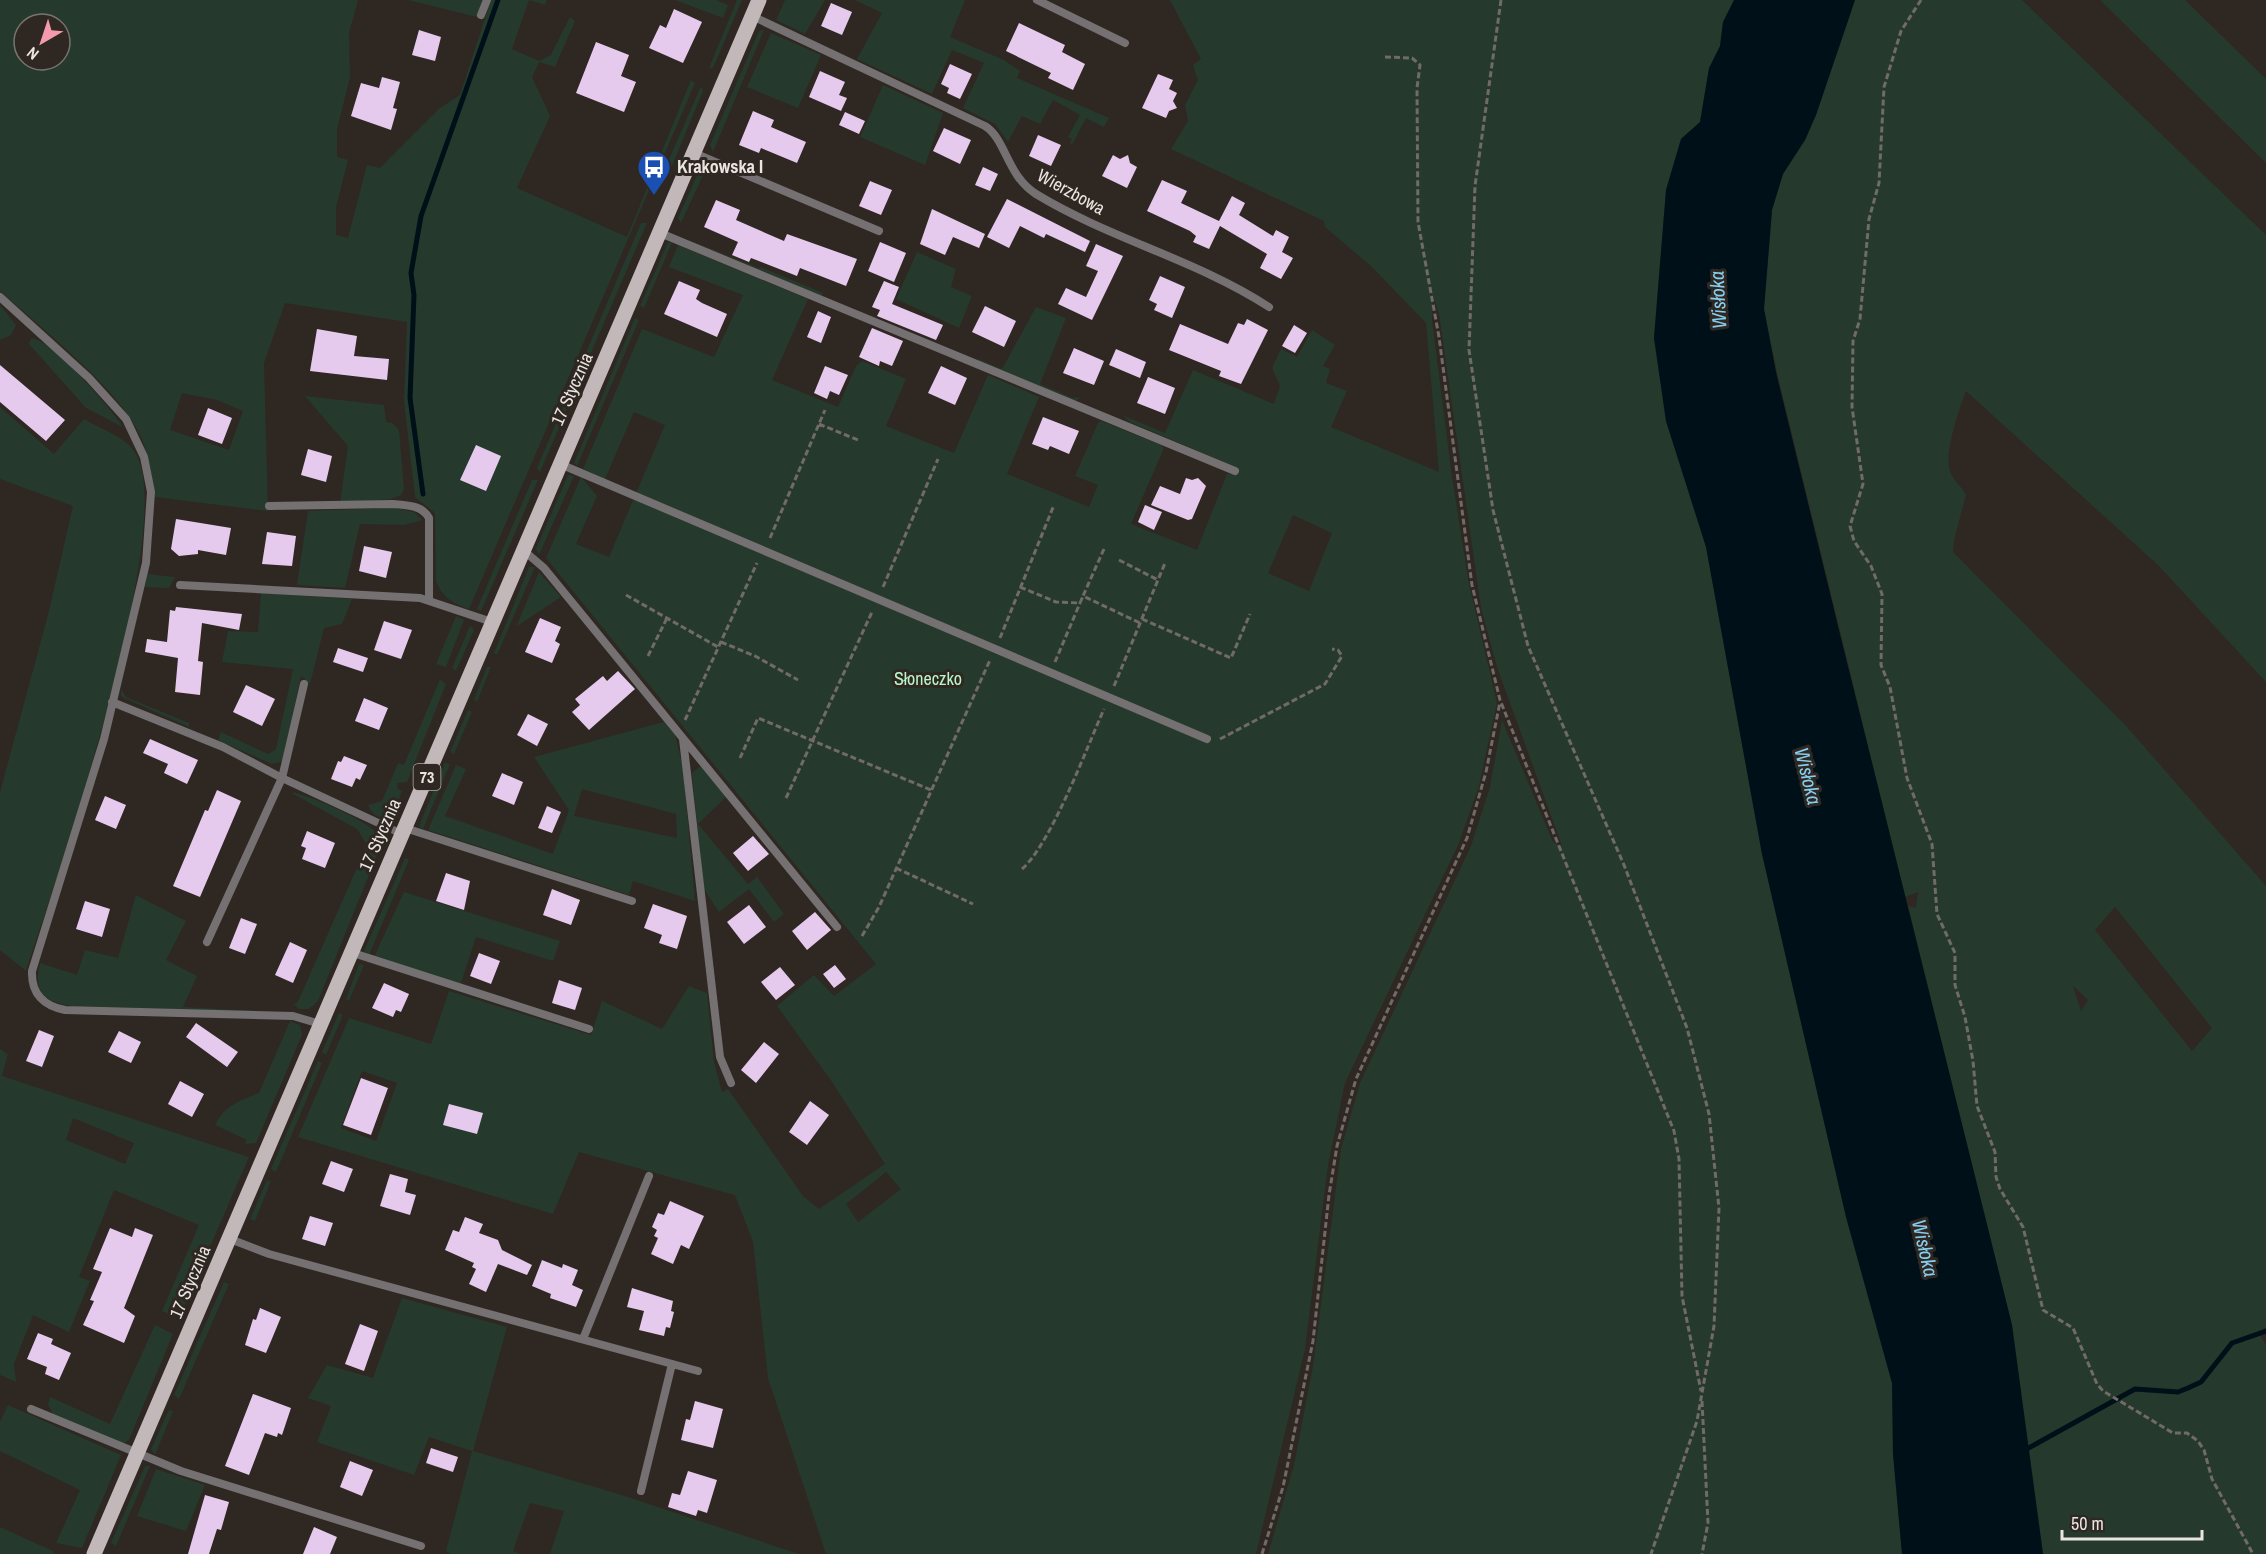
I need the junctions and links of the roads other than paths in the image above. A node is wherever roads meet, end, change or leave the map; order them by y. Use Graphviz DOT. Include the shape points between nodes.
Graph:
graph roads {
  1 [pos="487,0"];
  2 [pos="759,0"];
  3 [pos="1037,0"];
  4 [pos="482,15"];
  5 [pos="753,16"];
  6 [pos="1125,43"];
  7 [pos="694,153"];
  8 [pos="879,231"];
  9 [pos="660,233"];
  10 [pos="0,297"];
  11 [pos="1269,307"];
  12 [pos="560,464"];
  13 [pos="1235,471"];
  14 [pos="269,506"];
  15 [pos="523,550"];
  16 [pos="180,585"];
  17 [pos="429,600"];
  18 [pos="492,622"];
  19 [pos="304,684"];
  20 [pos="112,702"];
  21 [pos="683,738"];
  22 [pos="1207,739"];
  23 [pos="282,778"];
  24 [pos="404,831"];
  25 [pos="632,901"];
  26 [pos="837,927"];
  27 [pos="207,942"];
  28 [pos="350,952"];
  29 [pos="320,1024"];
  30 [pos="589,1029"];
  31 [pos="731,1083"];
  32 [pos="648,1176"];
  33 [pos="230,1239"];
  34 [pos="583,1339"];
  35 [pos="672,1364"];
  36 [pos="698,1371"];
  37 [pos="31,1408"];
  38 [pos="137,1454"];
  39 [pos="641,1491"];
  40 [pos="421,1546"];
  41 [pos="94,1554"];
  1 -- 4 [label="lane"];
  2 -- 5 [label="main road, 17 Stycznia / 73"];
  3 -- 6 [label="lane"];
  5 -- 7 [label="main road, 17 Stycznia / 73"];
  5 -- 11 [label="lane, Wierzbowa" via="985,126 994,133 1016,176 1032,192"];
  7 -- 8 [label="lane"];
  7 -- 9 [label="main road, 17 Stycznia / 73"];
  9 -- 12 [label="main road, 17 Stycznia / 73"];
  9 -- 13 [label="lane"];
  10 -- 20 [label="lane" via="112,401 132,429 144,457 152,508 146,563"];
  12 -- 15 [label="main road, 17 Stycznia / 73"];
  12 -- 22 [label="lane"];
  14 -- 17 [label="lane" via="400,504 420,509 429,519"];
  15 -- 18 [label="main road, 17 Stycznia / 73"];
  15 -- 21 [label="lane" via="544,568"];
  16 -- 17 [label="lane"];
  17 -- 18 [label="lane"];
  18 -- 24 [label="main road, 17 Stycznia / 73"];
  19 -- 23 [label="lane"];
  20 -- 23 [label="lane" via="223,747"];
  20 -- 29 [label="lane" via="93,778 32,972 36,993 50,1005 65,1010 293,1017"];
  21 -- 26 [label="lane"];
  21 -- 31 [label="lane" via="720,1057"];
  23 -- 24 [label="lane"];
  23 -- 27 [label="lane"];
  24 -- 25 [label="lane"];
  24 -- 28 [label="main road, 17 Stycznia / 73"];
  28 -- 29 [label="main road, 17 Stycznia / 73"];
  28 -- 30 [label="lane"];
  29 -- 33 [label="main road, 17 Stycznia / 73"];
  32 -- 34 [label="lane"];
  33 -- 34 [label="lane" via="269,1254"];
  33 -- 38 [label="main road, 17 Stycznia / 73"];
  34 -- 35 [label="lane"];
  35 -- 36 [label="lane"];
  35 -- 39 [label="lane"];
  37 -- 38 [label="lane"];
  38 -- 40 [label="lane"];
  38 -- 41 [label="main road, 17 Stycznia / 73"];
}
